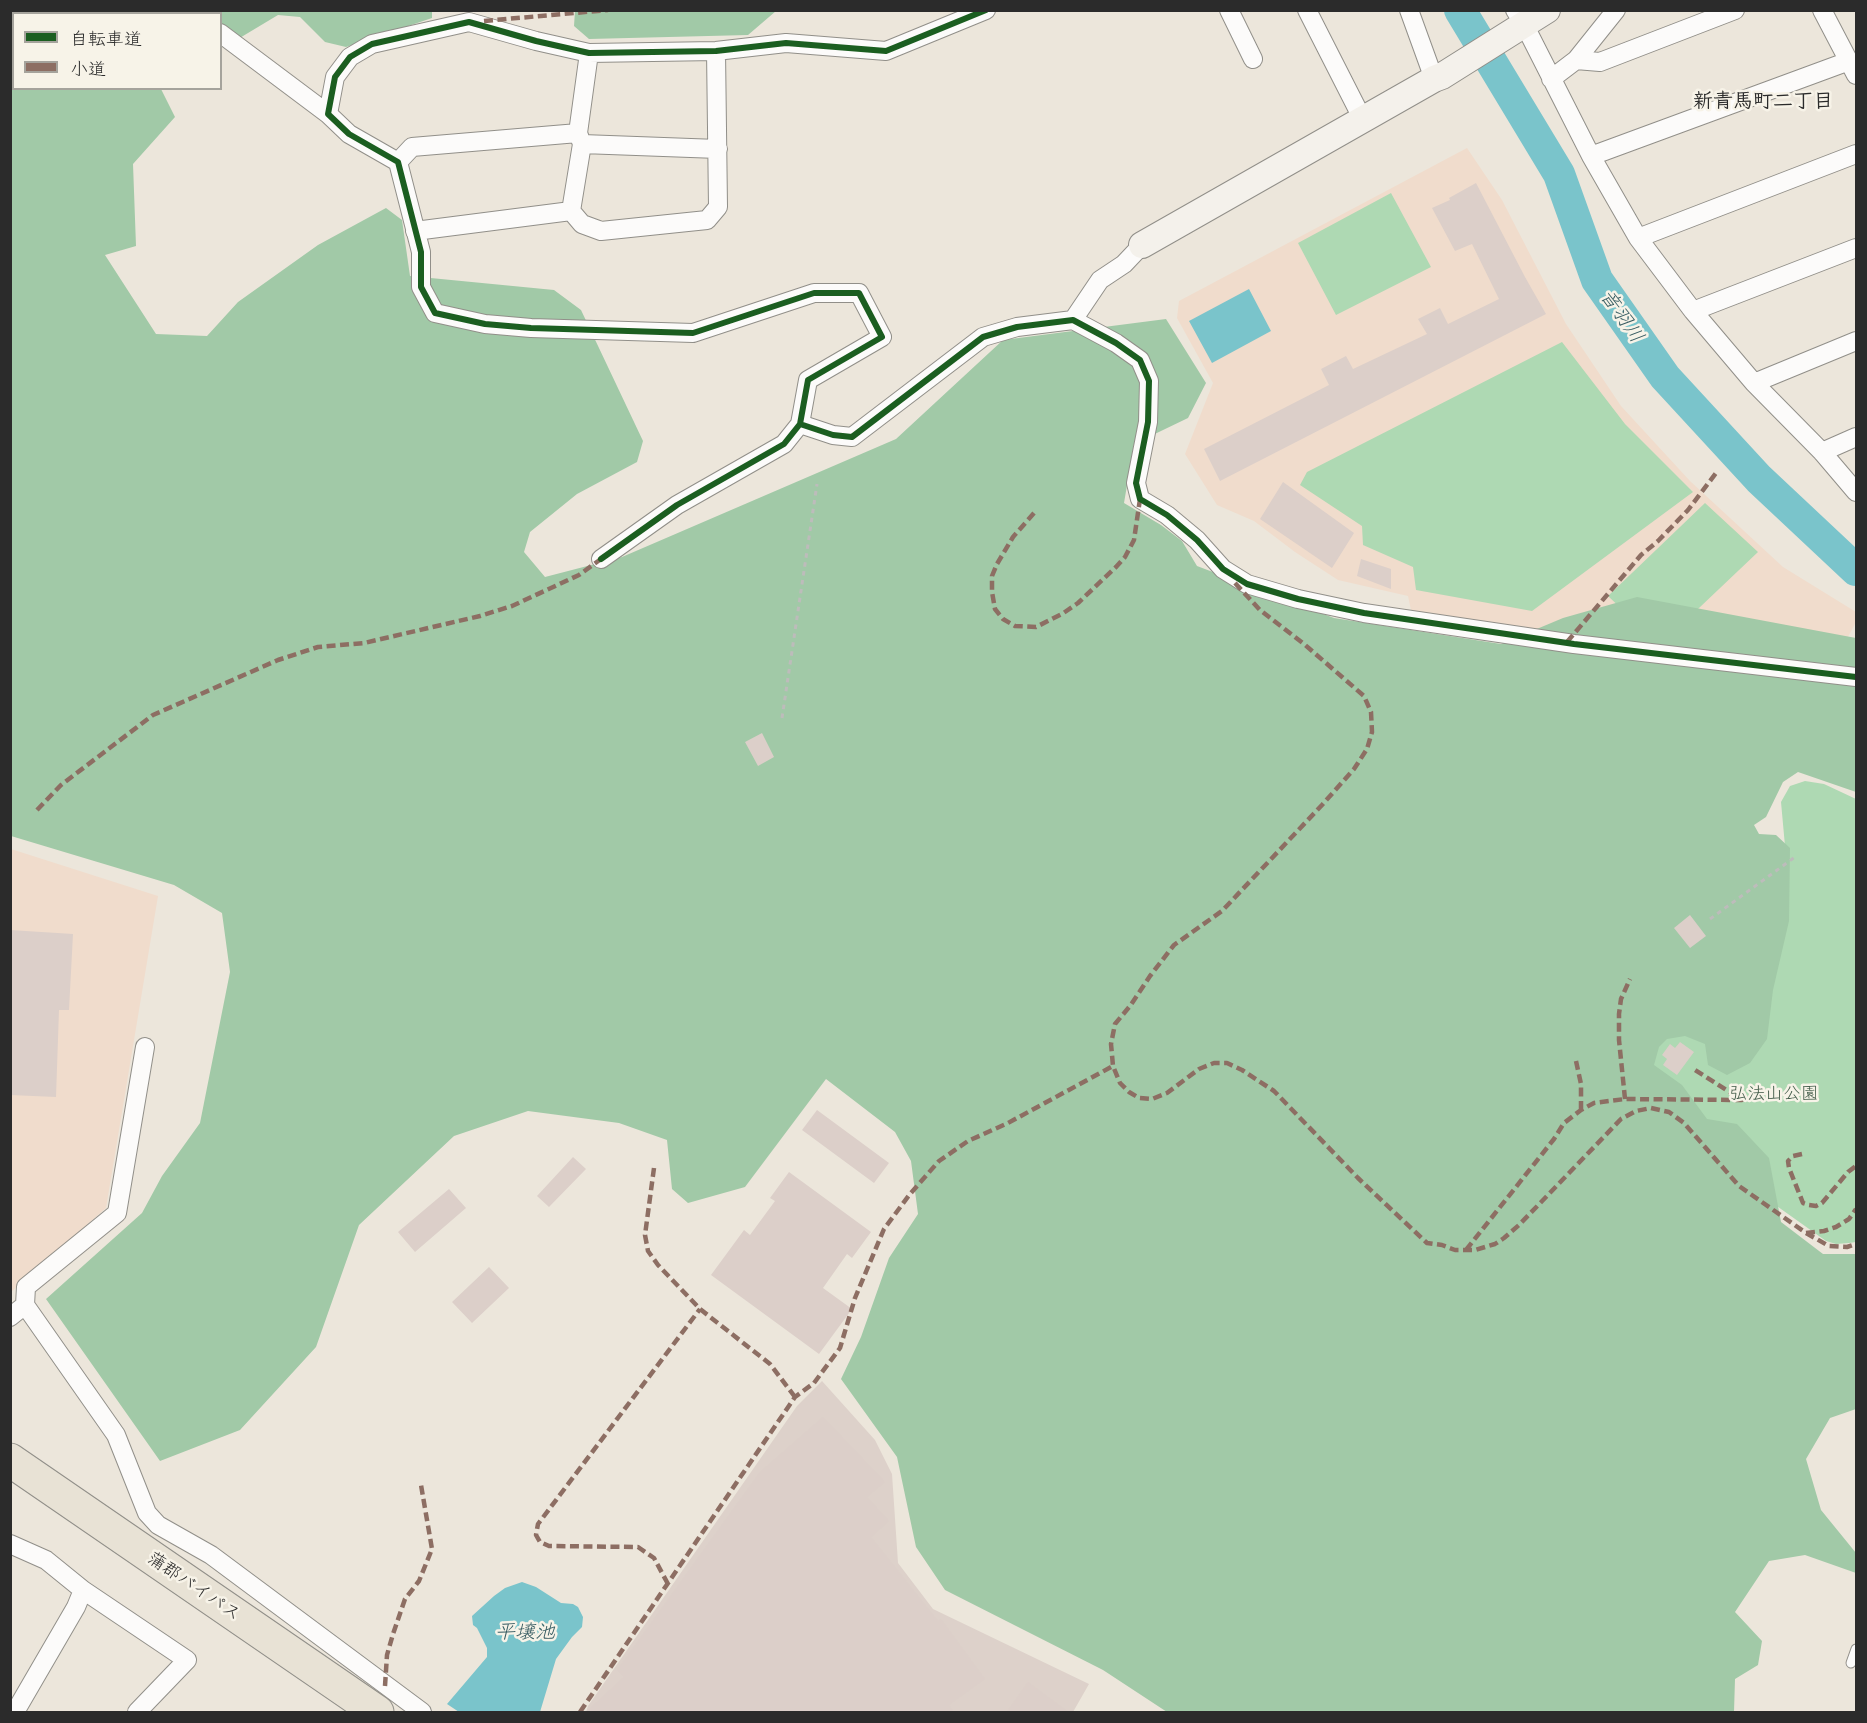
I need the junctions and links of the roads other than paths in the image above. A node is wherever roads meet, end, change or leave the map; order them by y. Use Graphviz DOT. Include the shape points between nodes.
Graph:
graph roads {
  1 [pos="986,10"];
  2 [pos="1229,10"];
  3 [pos="1307,10"];
  4 [pos="1409,10"];
  5 [pos="1548,10"];
  6 [pos="1616,10"];
  7 [pos="1735,10"];
  8 [pos="1822,10"];
  9 [pos="1520,18"];
  10 [pos="222,34"];
  11 [pos="716,51"];
  12 [pos="589,53"];
  13 [pos="1253,59"];
  14 [pos="1576,60"];
  15 [pos="1853,68"];
  16 [pos="1438,78"];
  17 [pos="1551,79"];
  18 [pos="328,114"];
  19 [pos="1363,120"];
  20 [pos="580,139"];
  21 [pos="718,149"];
  22 [pos="1857,154"];
  23 [pos="1591,156"];
  24 [pos="398,162"];
  25 [pos="571,211"];
  26 [pos="416,231"];
  27 [pos="1638,238"];
  28 [pos="1142,245"];
  29 [pos="1857,248"];
  30 [pos="1693,311"];
  31 [pos="1073,320"];
  32 [pos="1857,341"];
  33 [pos="1754,383"];
  34 [pos="800,424"];
  35 [pos="1857,438"];
  36 [pos="1822,452"];
  37 [pos="1857,492"];
  38 [pos="601,559"];
  39 [pos="1857,677"];
  40 [pos="145,1047"];
  41 [pos="25,1305"];
  42 [pos="10,1317"];
  43 [pos="10,1460"];
  44 [pos="10,1475"];
  45 [pos="10,1544"];
  46 [pos="83,1590"];
  47 [pos="1857,1649"];
  48 [pos="1851,1663"];
  49 [pos="14,1710"];
  50 [pos="137,1713"];
  51 [pos="357,1713"];
  52 [pos="377,1713"];
  53 [pos="422,1713"];
  1 -- 11 [label="street" via="886,51 786,43"];
  2 -- 13 [label="street"];
  3 -- 19 [label="street"];
  4 -- 16 [label="street"];
  5 -- 9 [label="street"];
  6 -- 14 [label="street"];
  7 -- 14 [label="street" via="1600,62"];
  8 -- 15 [label="street"];
  9 -- 16 [label="street"];
  9 -- 17 [label="street"];
  10 -- 18 [label="street"];
  11 -- 12 [label="street"];
  11 -- 21 [label="street"];
  12 -- 18 [label="street" via="469,22 372,44 350,57 335,76"];
  12 -- 20 [label="street"];
  14 -- 17 [label="street"];
  15 -- 23 [label="street"];
  16 -- 19 [label="street"];
  17 -- 23 [label="street"];
  18 -- 24 [label="street" via="349,134"];
  19 -- 28 [label="street"];
  20 -- 21 [label="street"];
  20 -- 24 [label="street" via="412,147"];
  20 -- 25 [label="street"];
  21 -- 25 [label="street" via="718,207 707,220 601,231 582,224"];
  22 -- 27 [label="street"];
  23 -- 27 [label="street"];
  24 -- 26 [label="street"];
  25 -- 26 [label="street"];
  26 -- 34 [label="street" via="421,252 421,287 435,313 485,324 693,333 814,293 859,293 882,337 808,380"];
  27 -- 30 [label="street"];
  28 -- 31 [label="street" via="1124,264 1100,280"];
  29 -- 30 [label="street"];
  30 -- 33 [label="street"];
  31 -- 34 [label="street" via="1017,327 983,337 852,437"];
  31 -- 39 [label="street" via="1140,360 1149,381 1148,422 1136,483 1140,499 1167,515 1223,569 1247,584 1364,614 1574,644"];
  32 -- 33 [label="street"];
  33 -- 36 [label="street"];
  34 -- 38 [label="street" via="784,444 677,505"];
  35 -- 36 [label="street"];
  36 -- 37 [label="street"];
  40 -- 41 [label="street" via="117,1213 26,1287"];
  41 -- 42 [label="street"];
  41 -- 53 [label="street" via="116,1435 147,1513 158,1525 212,1555"];
  43 -- 52 [label="highway, 蒲郡バイパス"];
  44 -- 51 [label="highway, 蒲郡バイパス"];
  45 -- 46 [label="street" via="46,1560"];
  46 -- 49 [label="street"];
  46 -- 50 [label="street" via="188,1660"];
  47 -- 48 [label="lane"];
}
